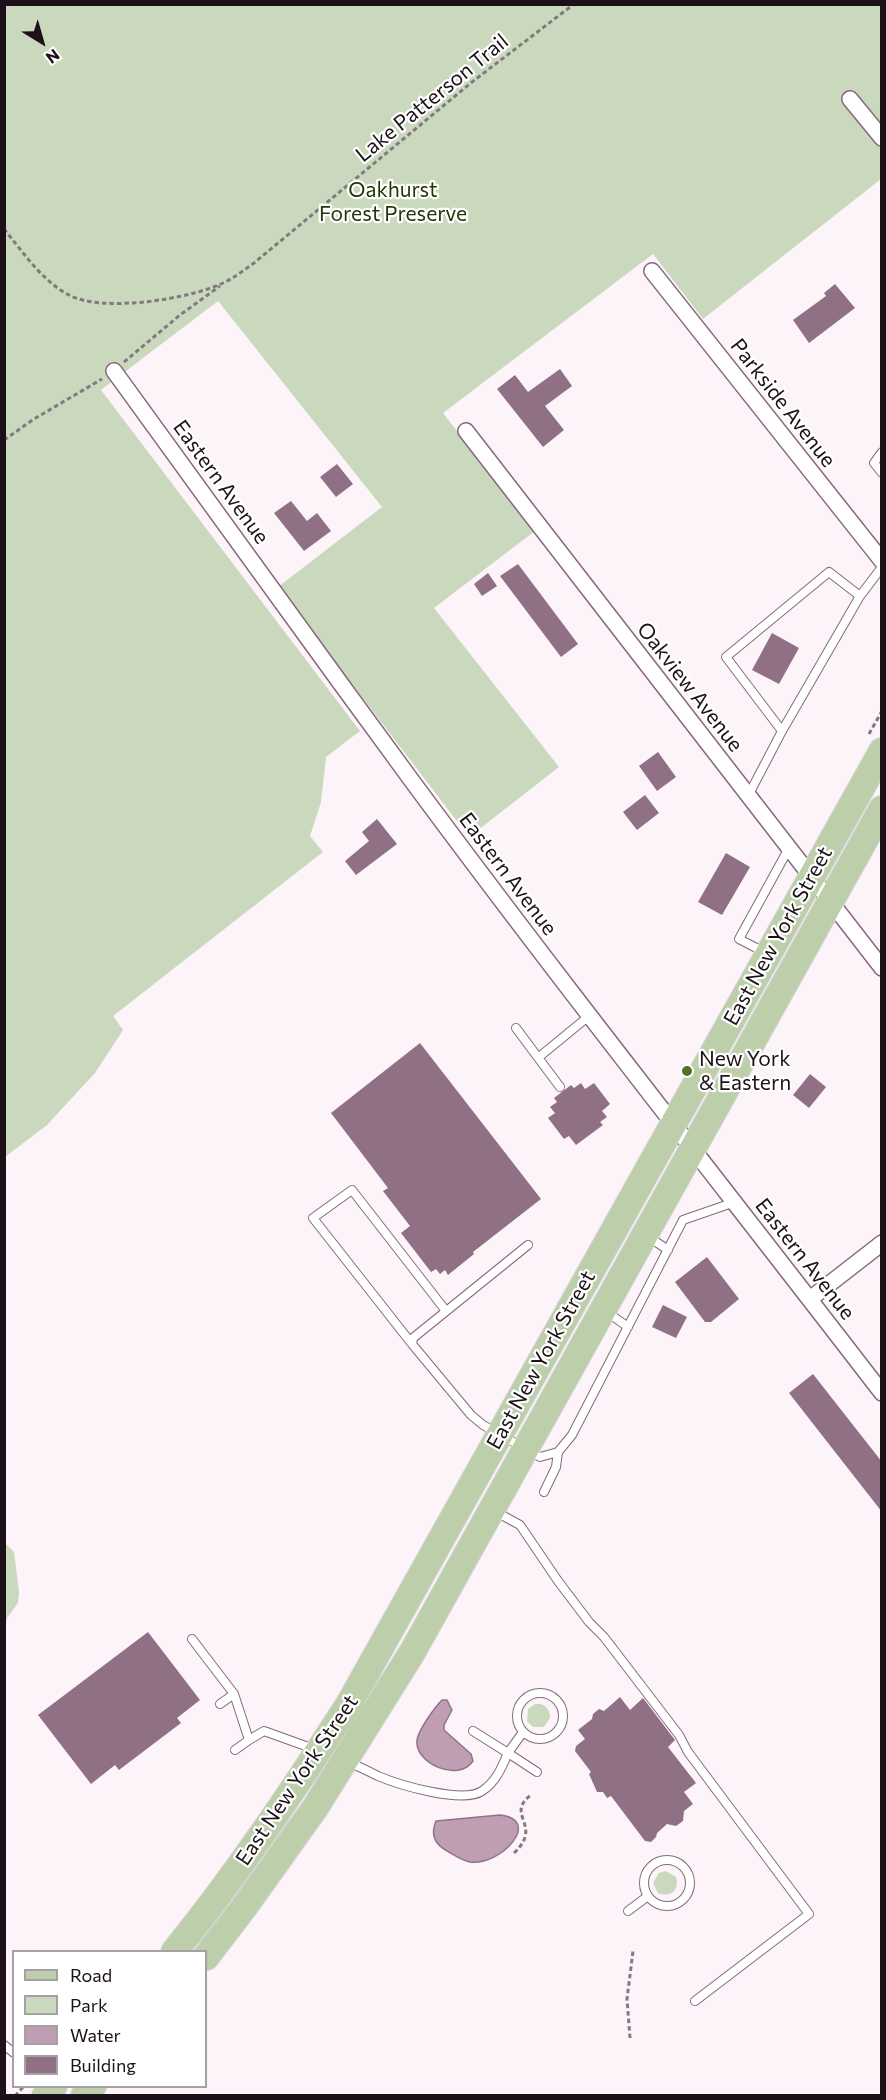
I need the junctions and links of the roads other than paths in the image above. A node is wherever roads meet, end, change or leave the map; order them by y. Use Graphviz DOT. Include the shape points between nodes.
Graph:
graph roads {
  1 [pos="850,99"];
  2 [pos="882,138"];
  3 [pos="652,271"];
  4 [pos="114,371"];
  5 [pos="466,432"];
  6 [pos="882,452"];
  7 [pos="882,473"];
  8 [pos="882,561"];
  9 [pos="882,567"];
  10 [pos="860,596"];
  11 [pos="782,731"];
  12 [pos="882,751"];
  13 [pos="748,796"];
  14 [pos="882,809"];
  15 [pos="789,848"];
  16 [pos="811,876"];
  17 [pos="831,902"];
  18 [pos="767,954"];
  19 [pos="882,968"];
  20 [pos="589,1016"];
  21 [pos="516,1028"];
  22 [pos="539,1057"];
  23 [pos="560,1087"];
  24 [pos="674,1123"];
  25 [pos="693,1147"];
  26 [pos="735,1202"];
  27 [pos="644,1234"];
  28 [pos="882,1243"];
  29 [pos="528,1245"];
  30 [pos="668,1250"];
  31 [pos="810,1299"];
  32 [pos="603,1310"];
  33 [pos="446,1311"];
  34 [pos="628,1327"];
  35 [pos="412,1344"];
  36 [pos="882,1393"];
  37 [pos="500,1434"];
  38 [pos="525,1449"];
  39 [pos="558,1452"];
  40 [pos="544,1492"];
  41 [pos="491,1509"];
  42 [pos="192,1639"];
  43 [pos="234,1694"];
  44 [pos="220,1704"];
  45 [pos="473,1731"];
  46 [pos="523,1732"];
  47 [pos="249,1740"];
  48 [pos="235,1750"];
  49 [pos="508,1753"];
  50 [pos="332,1756"];
  51 [pos="537,1772"];
  52 [pos="648,1896"];
  53 [pos="628,1911"];
  54 [pos="176,1950"];
  55 [pos="207,1956"];
  56 [pos="695,2001"];
  1 -- 2 [label="street"];
  3 -- 8 [label="street, Parkside Avenue"];
  4 -- 20 [label="street, Eastern Avenue"];
  5 -- 13 [label="street, Oakview Avenue"];
  6 -- 7 [label="lane" via="874,463"];
  9 -- 10 [label="lane"];
  10 -- 11 [label="lane"];
  10 -- 11 [label="lane" via="829,572 726,657"];
  11 -- 13 [label="lane"];
  12 -- 16 [label="main road, East New York Street"];
  13 -- 15 [label="street, Oakview Avenue"];
  14 -- 17 [label="main road, East New York Street"];
  15 -- 16 [label="street, Oakview Avenue"];
  15 -- 18 [label="lane" via="739,939"];
  16 -- 17 [label="street, Oakview Avenue"];
  16 -- 18 [label="main road, East New York Street"];
  17 -- 19 [label="street, Oakview Avenue"];
  17 -- 25 [label="main road, East New York Street"];
  18 -- 24 [label="main road, East New York Street"];
  20 -- 22 [label="lane"];
  20 -- 24 [label="street, Eastern Avenue"];
  21 -- 22 [label="lane"];
  22 -- 23 [label="lane"];
  24 -- 25 [label="street, Eastern Avenue"];
  24 -- 37 [label="main road, East New York Street"];
  25 -- 26 [label="street, Eastern Avenue"];
  25 -- 27 [label="main road, East New York Street"];
  26 -- 30 [label="lane" via="683,1220"];
  26 -- 31 [label="street, Eastern Avenue"];
  27 -- 30 [label="lane"];
  27 -- 32 [label="main road, East New York Street"];
  28 -- 31 [label="street"];
  29 -- 33 [label="lane"];
  30 -- 34 [label="lane"];
  31 -- 36 [label="street, Eastern Avenue"];
  32 -- 34 [label="lane"];
  32 -- 38 [label="main road, East New York Street"];
  33 -- 35 [label="lane" via="413,1338"];
  33 -- 35 [label="lane" via="352,1190 313,1218"];
  34 -- 39 [label="lane" via="572,1435"];
  35 -- 37 [label="lane" via="471,1415"];
  37 -- 38 [label="lane"];
  37 -- 50 [label="main road, East New York Street" via="392,1628"];
  38 -- 39 [label="lane" via="540,1456"];
  38 -- 41 [label="main road, East New York Street"];
  39 -- 40 [label="lane" via="556,1467"];
  41 -- 50 [label="main road, East New York Street" via="413,1651"];
  41 -- 56 [label="lane" via="520,1525 809,1914"];
  42 -- 43 [label="lane"];
  43 -- 44 [label="lane"];
  43 -- 47 [label="lane"];
  45 -- 49 [label="lane"];
  46 -- 46 [label="lane" via="544,1738 556,1732 563,1711 555,1699 543,1693 523,1700 517,1712"];
  46 -- 49 [label="lane"];
  47 -- 48 [label="lane"];
  47 -- 50 [label="lane" via="264,1731"];
  49 -- 50 [label="lane" via="500,1773 481,1792 463,1796 442,1795 379,1776"];
  49 -- 51 [label="lane"];
  50 -- 54 [label="main road, East New York Street" via="281,1809"];
  50 -- 55 [label="main road, East New York Street" via="283,1854"];
  52 -- 52 [label="lane" via="665,1906 678,1903 689,1886 687,1871 668,1860 654,1864 645,1875"];
  52 -- 53 [label="lane"];
}
